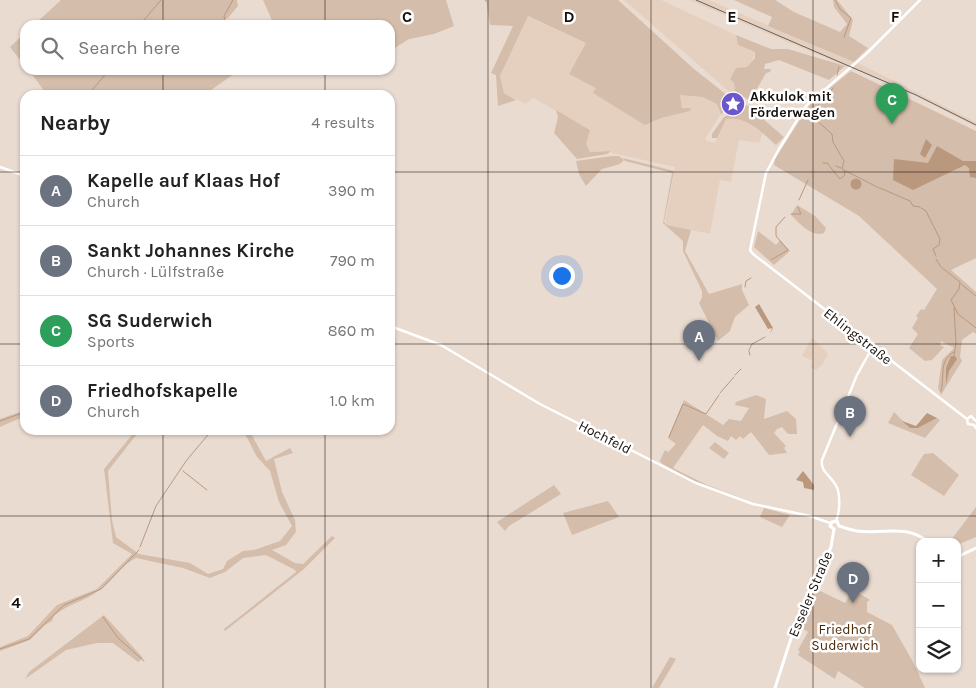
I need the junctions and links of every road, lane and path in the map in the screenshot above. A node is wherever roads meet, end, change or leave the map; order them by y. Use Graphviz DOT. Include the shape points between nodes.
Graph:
graph roads {
  1 [pos="920,0"];
  2 [pos="0,167"];
  3 [pos="20,174"];
  4 [pos="395,328"];
  5 [pos="872,348"];
  6 [pos="967,419"];
  7 [pos="976,421"];
  8 [pos="975,427"];
  9 [pos="836,521"];
  10 [pos="830,524"];
  11 [pos="839,526"];
  12 [pos="834,529"];
  13 [pos="924,538"];
  14 [pos="976,548"];
  15 [pos="961,555"];
  16 [pos="775,688"];
  1 -- 5 [label="street, Ehlingstraße" via="806,106 764,178 749,247 751,252"];
  2 -- 3 [label="street"];
  4 -- 10 [label="street, Hochfeld" via="441,345 540,404 696,483 753,504 810,516"];
  5 -- 6 [label="street, Ehlingstraße"];
  5 -- 9 [label="street" via="857,375 821,465 838,488"];
  6 -- 7 [label="street, Ehlingstraße" via="972,416"];
  6 -- 8 [label="street, Ehlingstraße" via="968,424"];
  7 -- 8 [label="street, Ehlingstraße"];
  9 -- 10 [label="main road"];
  9 -- 11 [label="main road"];
  10 -- 12 [label="main road"];
  11 -- 12 [label="main road"];
  11 -- 13 [label="main road" via="859,532 909,531"];
  12 -- 16 [label="main road, Esseler Straße" via="831,547 796,622"];
  14 -- 15 [label="main road"];
}
